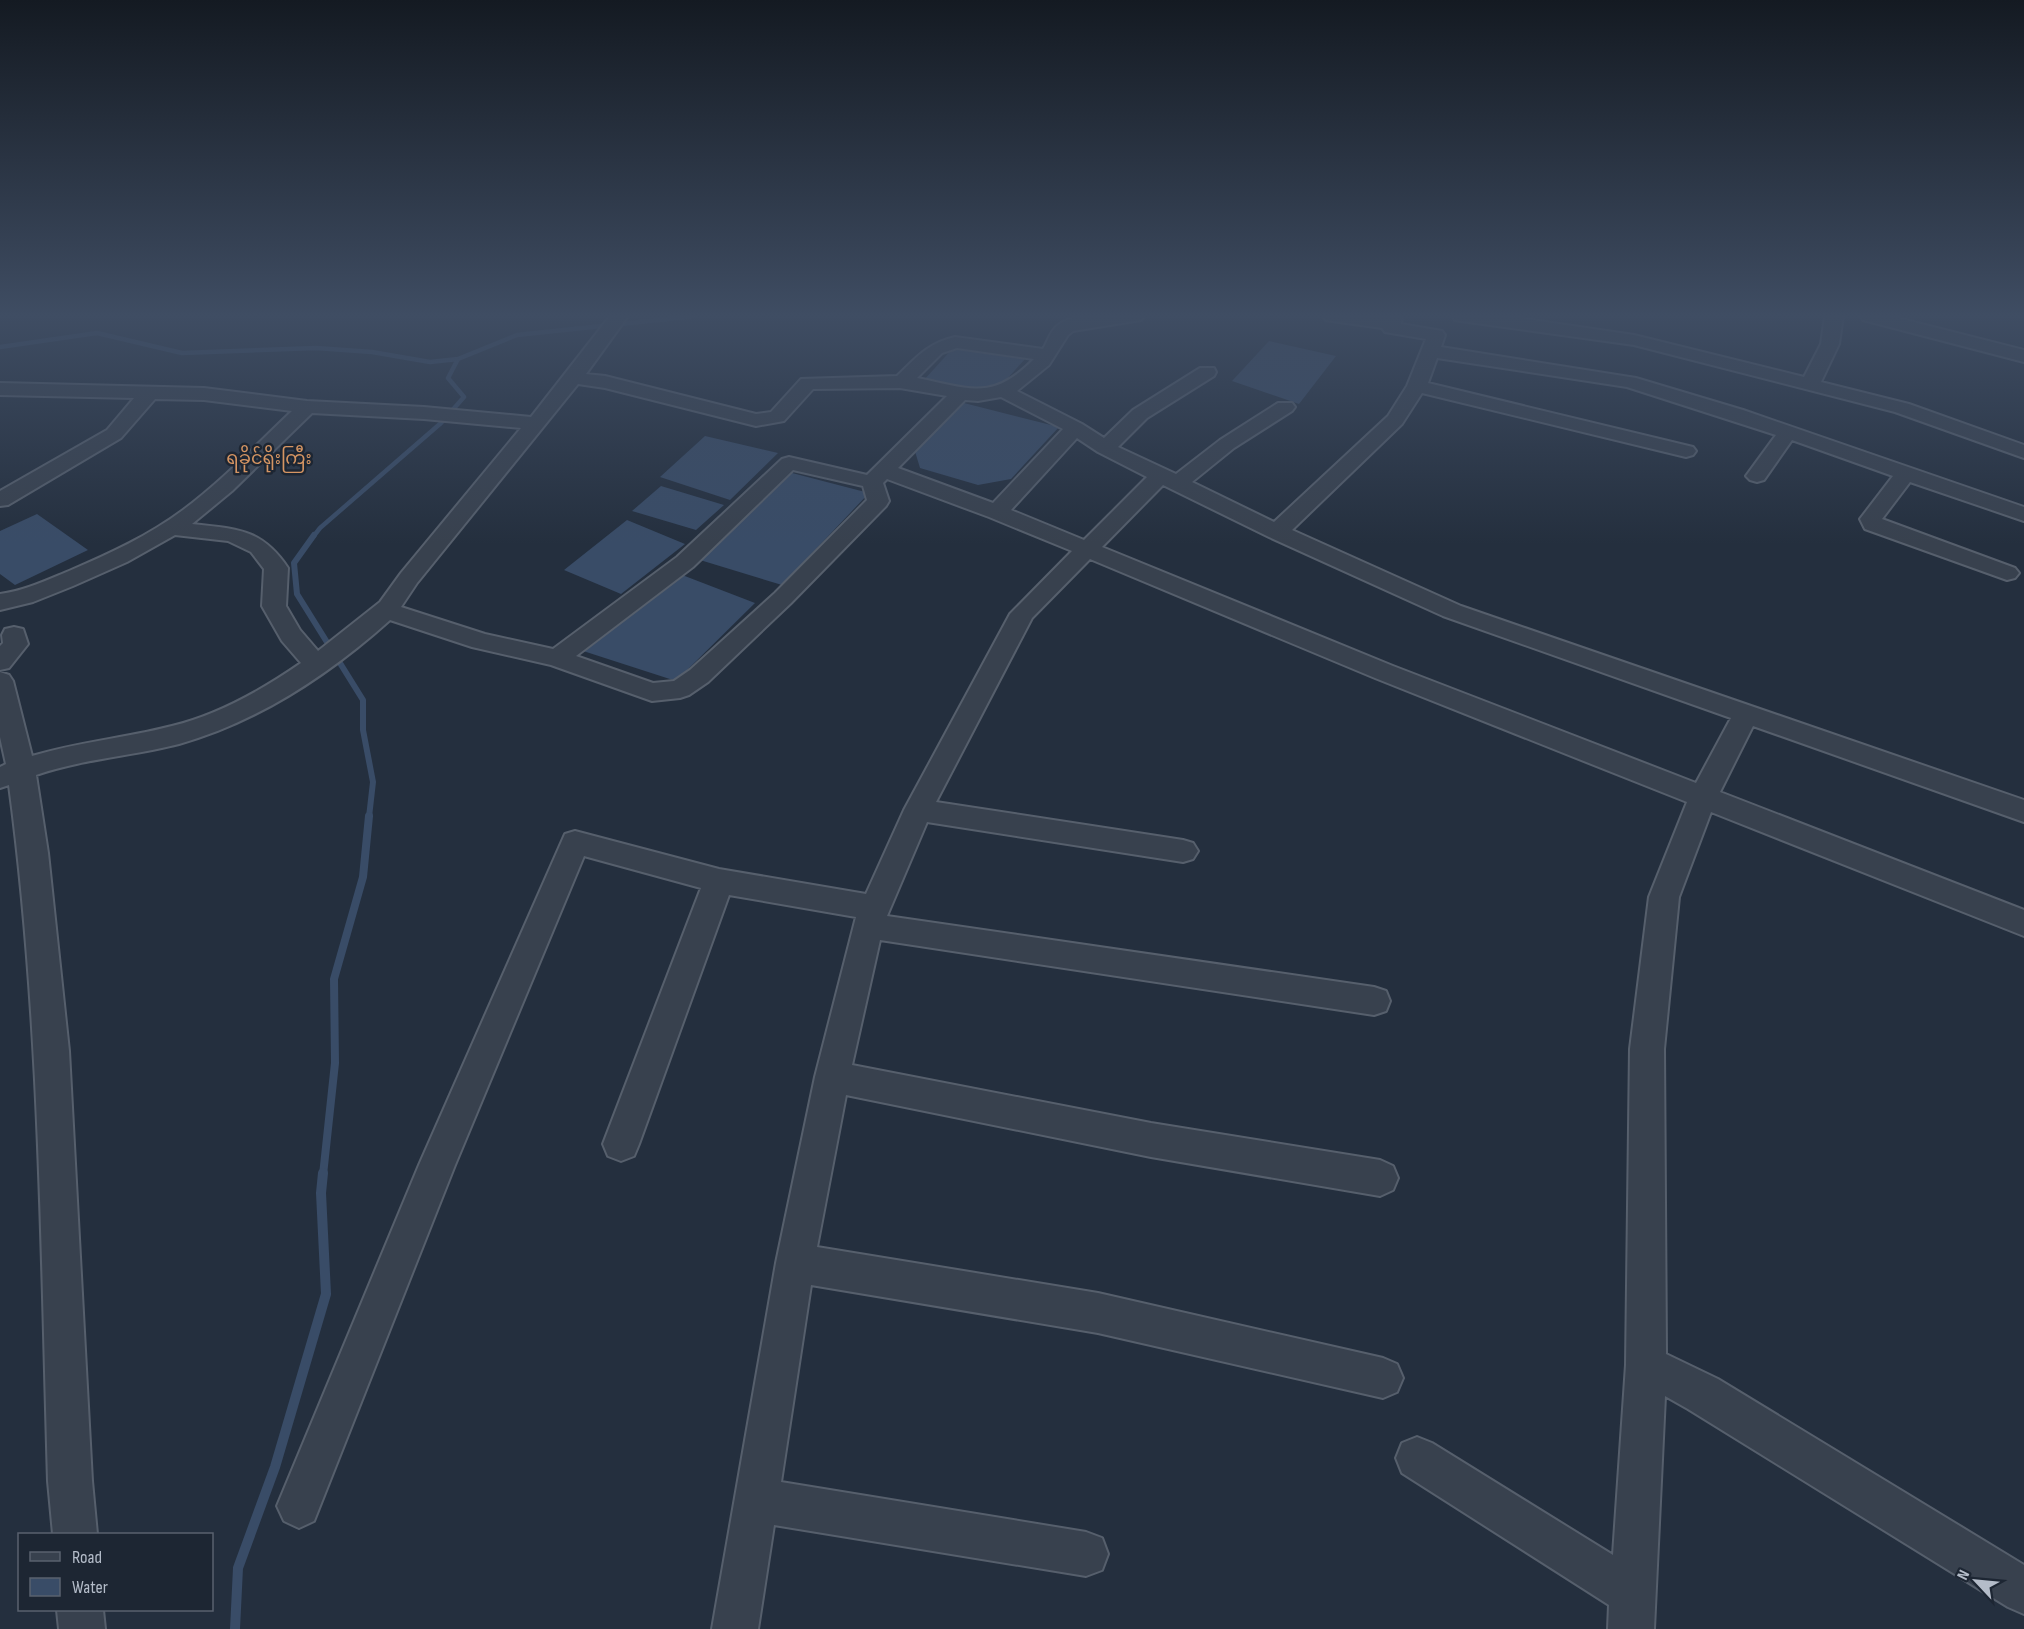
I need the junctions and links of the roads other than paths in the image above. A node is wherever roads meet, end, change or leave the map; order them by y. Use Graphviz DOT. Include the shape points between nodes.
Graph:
graph roads {
  1 [pos="151,392"];
  2 [pos="170,392"];
  3 [pos="561,392"];
  4 [pos="645,392"];
  5 [pos="800,392"];
  6 [pos="950,392"];
  7 [pos="998,392"];
  8 [pos="1005,392"];
  9 [pos="1175,392"];
  10 [pos="1413,392"];
  11 [pos="1442,392"];
  12 [pos="1664,392"];
  13 [pos="1841,392"];
  14 [pos="960,394"];
  15 [pos="307,407"];
  16 [pos="1285,407"];
  17 [pos="536,423"];
  18 [pos="1076,428"];
  19 [pos="1788,432"];
  20 [pos="1104,448"];
  21 [pos="1686,451"];
  22 [pos="2024,452"];
  23 [pos="1906,473"];
  24 [pos="878,476"];
  25 [pos="1756,476"];
  26 [pos="1169,479"];
  27 [pos="0,500"];
  28 [pos="997,512"];
  29 [pos="2024,514"];
  30 [pos="172,528"];
  31 [pos="1277,532"];
  32 [pos="1086,549"];
  33 [pos="2007,573"];
  34 [pos="0,602"];
  35 [pos="386,610"];
  36 [pos="14,635"];
  37 [pos="557,658"];
  38 [pos="0,662"];
  39 [pos="316,665"];
  40 [pos="0,681"];
  41 [pos="1746,714"];
  42 [pos="10,774"];
  43 [pos="1703,797"];
  44 [pos="918,810"];
  45 [pos="2024,811"];
  46 [pos="1183,851"];
  47 [pos="719,881"];
  48 [pos="872,917"];
  49 [pos="2024,923"];
  50 [pos="1374,1001"];
  51 [pos="832,1077"];
  52 [pos="621,1144"];
  53 [pos="1380,1178"];
  54 [pos="795,1263"];
  55 [pos="1646,1365"];
  56 [pos="1383,1378"];
  57 [pos="1417,1458"];
  58 [pos="757,1500"];
  59 [pos="299,1506"];
  60 [pos="75,1533"];
  61 [pos="1086,1554"];
  62 [pos="2024,1592"];
  63 [pos="80,1611"];
  64 [pos="1632,1611"];
  65 [pos="82,1629"];
  66 [pos="735,1629"];
  1 -- 27 [label="street" via="114,434"];
  2 -- 15 [label="street"];
  3 -- 17 [label="street"];
  4 -- 5 [label="street" via="756,420 777,417"];
  6 -- 14 [label="street"];
  7 -- 14 [label="street"];
  8 -- 18 [label="street"];
  9 -- 20 [label="street" via="1140,414"];
  10 -- 31 [label="street" via="1395,420"];
  11 -- 21 [label="street"];
  12 -- 19 [label="street"];
  13 -- 22 [label="street" via="1902,408"];
  14 -- 24 [label="street"];
  15 -- 17 [label="street" via="424,412"];
  15 -- 30 [label="street"];
  16 -- 26 [label="street"];
  17 -- 35 [label="street"];
  18 -- 20 [label="street"];
  18 -- 28 [label="street"];
  19 -- 23 [label="street"];
  19 -- 25 [label="street"];
  20 -- 26 [label="street"];
  23 -- 29 [label="street"];
  23 -- 33 [label="street" via="1871,519 1873,524"];
  24 -- 28 [label="street"];
  24 -- 37 [label="street" via="789,463 685,562"];
  24 -- 37 [label="street" via="878,501 783,598 680,689 652,692"];
  26 -- 31 [label="street"];
  26 -- 32 [label="street"];
  28 -- 32 [label="street"];
  30 -- 34 [label="street" via="75,576 15,600"];
  30 -- 39 [label="street" via="233,535 259,547 276,568 274,606"];
  31 -- 41 [label="street" via="1452,611"];
  32 -- 43 [label="street"];
  32 -- 44 [label="street" via="1022,614"];
  35 -- 37 [label="street" via="481,641"];
  35 -- 39 [label="street"];
  36 -- 38 [label="street" via="16,644"];
  39 -- 42 [label="street" via="259,702 215,721 152,741 122,744"];
  40 -- 42 [label="street"];
  41 -- 43 [label="street"];
  41 -- 45 [label="street"];
  42 -- 60 [label="street" via="33,853 52,1051"];
  43 -- 49 [label="street"];
  43 -- 55 [label="street" via="1664,897 1656,958 1647,1049"];
  44 -- 46 [label="street"];
  44 -- 48 [label="street"];
  47 -- 48 [label="street"];
  47 -- 52 [label="street"];
  47 -- 59 [label="street" via="575,842 437,1165"];
  48 -- 50 [label="street"];
  48 -- 51 [label="street"];
  51 -- 53 [label="street" via="1151,1140"];
  51 -- 54 [label="street"];
  54 -- 56 [label="street" via="1098,1313"];
  54 -- 58 [label="street"];
  55 -- 62 [label="street" via="1702,1394"];
  55 -- 64 [label="street"];
  57 -- 64 [label="street"];
  58 -- 61 [label="street"];
  58 -- 66 [label="street"];
  63 -- 65 [label="street"];
}
